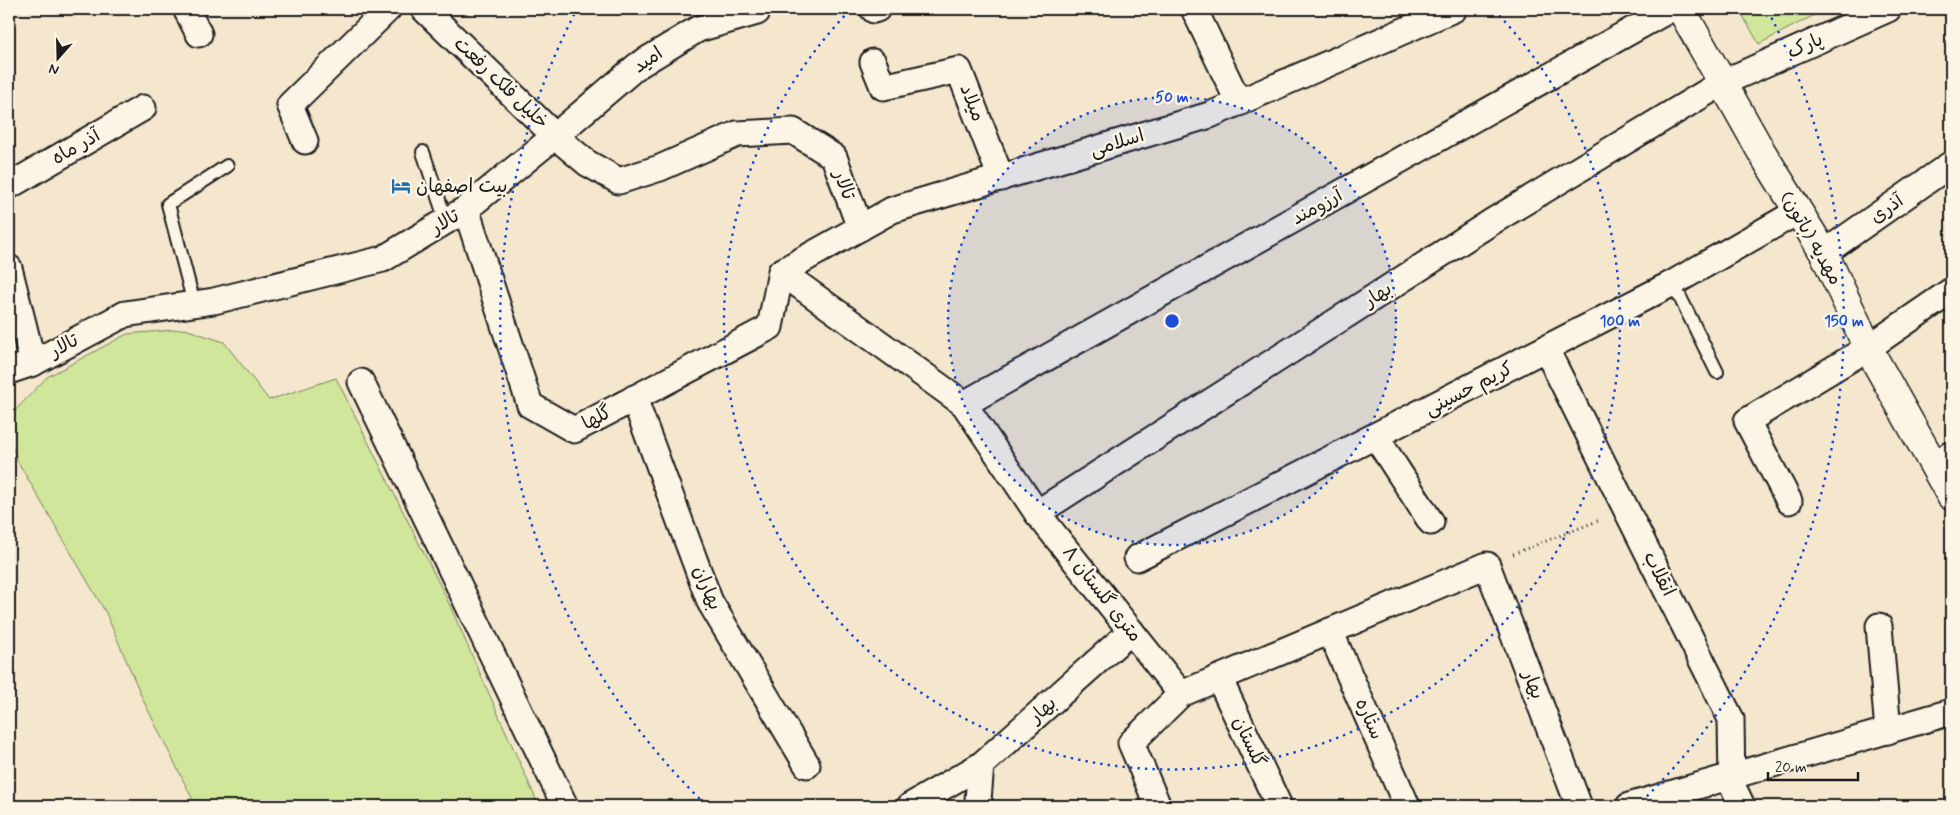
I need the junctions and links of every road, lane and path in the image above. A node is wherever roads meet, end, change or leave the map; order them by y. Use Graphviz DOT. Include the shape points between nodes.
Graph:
graph roads {
  1 [pos="186,9"];
  2 [pos="388,9"];
  3 [pos="424,9"];
  4 [pos="873,9"];
  5 [pos="877,9"];
  6 [pos="1194,9"];
  7 [pos="1454,9"];
  8 [pos="1670,9"];
  9 [pos="1681,9"];
  10 [pos="1888,9"];
  11 [pos="757,12"];
  12 [pos="199,34"];
  13 [pos="873,62"];
  14 [pos="1722,83"];
  15 [pos="1239,103"];
  16 [pos="143,108"];
  17 [pos="555,136"];
  18 [pos="305,141"];
  19 [pos="423,152"];
  20 [pos="1951,164"];
  21 [pos="227,166"];
  22 [pos="1001,178"];
  23 [pos="9,186"];
  24 [pos="1797,212"];
  25 [pos="456,215"];
  26 [pos="860,228"];
  27 [pos="1824,254"];
  28 [pos="9,268"];
  29 [pos="781,272"];
  30 [pos="1673,283"];
  31 [pos="1951,291"];
  32 [pos="194,304"];
  33 [pos="1868,348"];
  34 [pos="1546,349"];
  35 [pos="33,363"];
  36 [pos="9,371"];
  37 [pos="1717,372"];
  38 [pos="361,382"];
  39 [pos="634,398"];
  40 [pos="964,404"];
  41 [pos="1376,437"];
  42 [pos="1942,460"];
  43 [pos="1951,496"];
  44 [pos="1790,501"];
  45 [pos="1627,510"];
  46 [pos="1037,513"];
  47 [pos="1431,522"];
  48 [pos="1137,558"];
  49 [pos="1487,564"];
  50 [pos="1879,626"];
  51 [pos="1131,631"];
  52 [pos="1330,631"];
  53 [pos="1219,678"];
  54 [pos="1181,694"];
  55 [pos="1951,712"];
  56 [pos="1888,731"];
  57 [pos="806,765"];
  58 [pos="981,765"];
  59 [pos="1732,776"];
  60 [pos="979,803"];
  61 [pos="566,806"];
  62 [pos="910,806"];
  63 [pos="1158,806"];
  64 [pos="1279,806"];
  65 [pos="1407,806"];
  66 [pos="1579,806"];
  67 [pos="1629,806"];
  68 [pos="1742,806"];
  1 -- 12 [label="street"];
  2 -- 18 [label="street" via="290,105"];
  3 -- 17 [label="street, خلیل فلک رفعت"];
  4 -- 5 [label="street"];
  6 -- 15 [label="street"];
  7 -- 15 [label="street, اسلامی"];
  8 -- 40 [label="street, آرزومند"];
  9 -- 14 [label="street, مهدیه (باتون)"];
  10 -- 14 [label="street, پارک"];
  11 -- 17 [label="street, امید" via="698,29 637,66"];
  13 -- 22 [label="street, میلاد" via="883,87 959,70"];
  14 -- 24 [label="street, مهدیه (باتون)"];
  14 -- 46 [label="street, بهار" via="1485,226"];
  15 -- 22 [label="street, اسلامی" via="1210,115"];
  16 -- 23 [label="street, آذر ماه"];
  17 -- 25 [label="street, تالار"];
  17 -- 26 [label="street, تالار" via="587,163 619,182 737,134 793,131 834,157"];
  19 -- 25 [label="lane"];
  20 -- 27 [label="street, آذری"];
  21 -- 32 [label="lane" via="168,204"];
  22 -- 26 [label="street, اسلامی" via="892,210"];
  24 -- 27 [label="street, مهدیه (باتون)"];
  24 -- 30 [label="street, کریم حسینی"];
  25 -- 32 [label="street, تالار" via="383,259"];
  25 -- 39 [label="street, گلها" via="530,405 574,430"];
  26 -- 29 [label="street, اسلامی"];
  27 -- 33 [label="street, مهدیه (باتون)"];
  28 -- 35 [label="street"];
  29 -- 39 [label="street, گلها" via="770,327"];
  29 -- 40 [label="street, ۸ متری گلستان"];
  30 -- 34 [label="street, کریم حسینی"];
  30 -- 37 [label="lane"];
  31 -- 33 [label="street"];
  32 -- 35 [label="street, تالار" via="125,314"];
  33 -- 42 [label="street, مهدیه (باتون)"];
  33 -- 44 [label="street" via="1747,421"];
  34 -- 41 [label="street, کریم حسینی"];
  34 -- 45 [label="street, انقلاب"];
  35 -- 36 [label="street, تالار"];
  38 -- 61 [label="street"];
  39 -- 57 [label="street, بهاران" via="710,602"];
  40 -- 46 [label="street, ۸ متری گلستان"];
  41 -- 47 [label="street"];
  41 -- 48 [label="street, کریم حسینی"];
  42 -- 43 [label="street, مهدیه (باتون)"];
  45 -- 49 [label="path"];
  45 -- 59 [label="street, انقلاب" via="1731,718"];
  46 -- 51 [label="street, ۸ متری گلستان"];
  49 -- 52 [label="street"];
  49 -- 66 [label="street, بهار"];
  50 -- 56 [label="street"];
  51 -- 54 [label="street, ۸ متری گلستان"];
  51 -- 58 [label="street, بهار"];
  52 -- 53 [label="street"];
  52 -- 65 [label="street, ستاره"];
  53 -- 54 [label="street"];
  53 -- 64 [label="street, گلستان"];
  54 -- 63 [label="street" via="1131,743"];
  55 -- 56 [label="street"];
  56 -- 59 [label="street"];
  58 -- 60 [label="street"];
  58 -- 62 [label="street, بهار"];
  59 -- 67 [label="street"];
  59 -- 68 [label="street, انقلاب" via="1732,785"];
}
